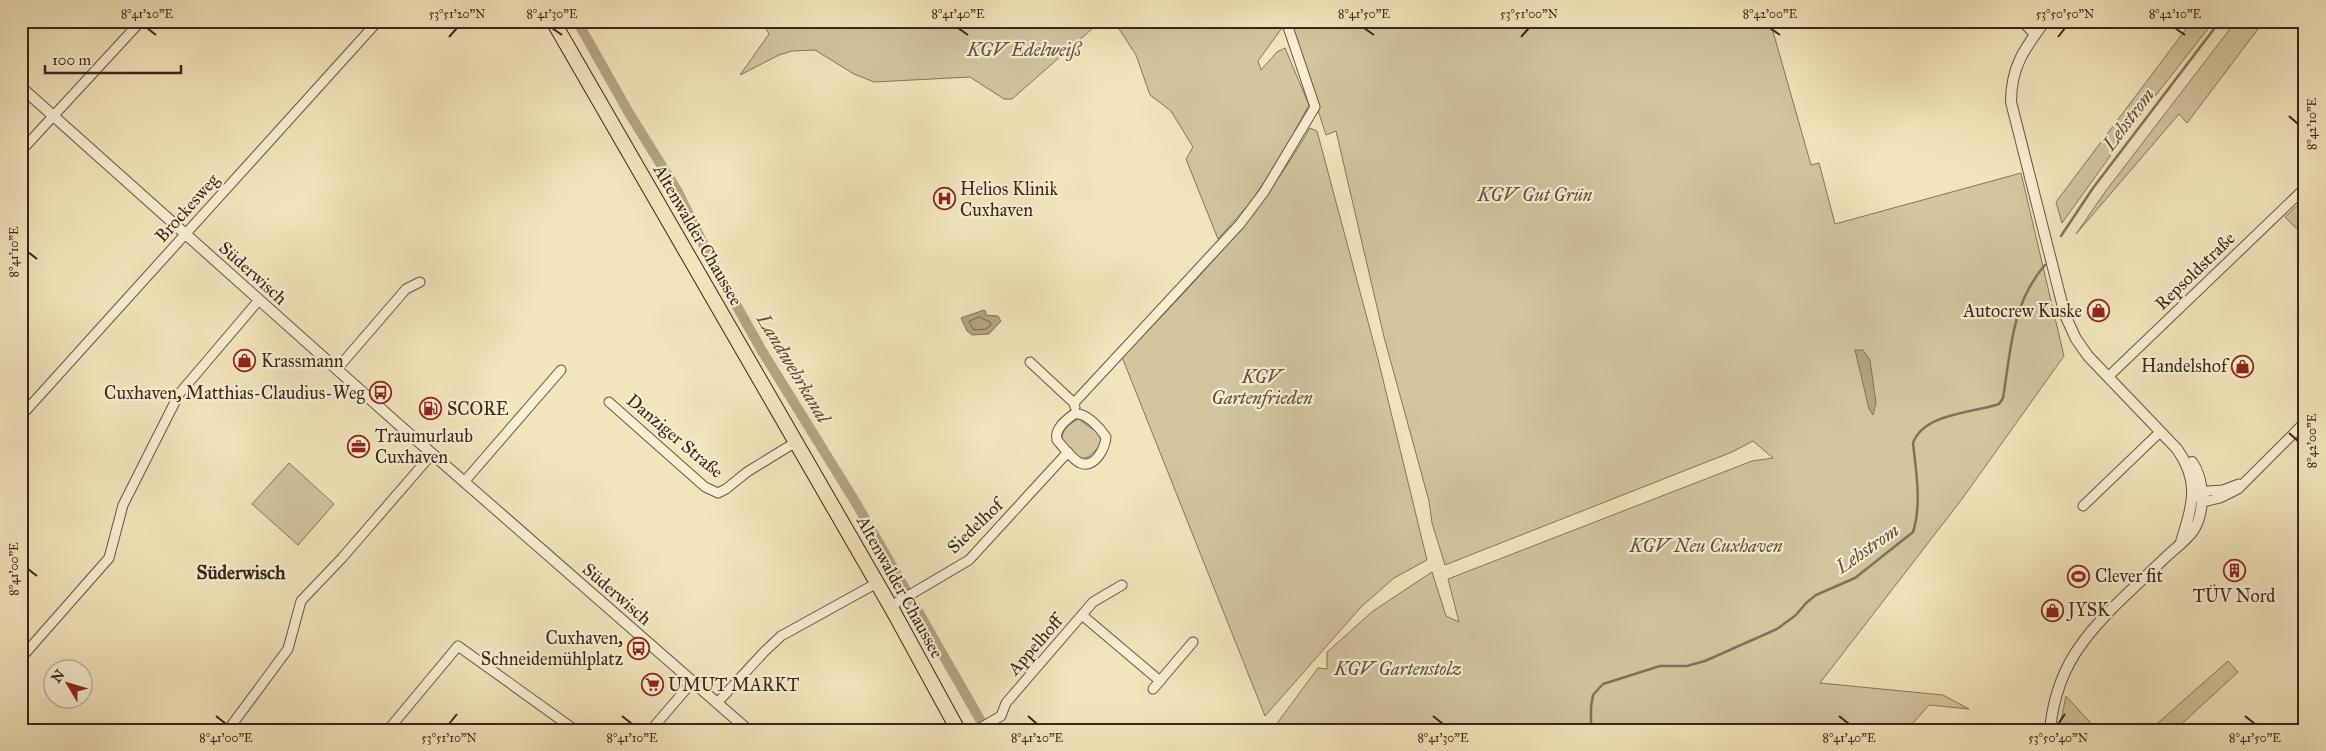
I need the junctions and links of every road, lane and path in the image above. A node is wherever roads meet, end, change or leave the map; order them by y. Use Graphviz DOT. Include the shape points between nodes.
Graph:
graph roads {
  1 [pos="141,21"];
  2 [pos="378,21"];
  3 [pos="553,21"];
  4 [pos="1286,21"];
  5 [pos="2022,21"];
  6 [pos="2045,21"];
  7 [pos="2035,35"];
  8 [pos="21,87"];
  9 [pos="54,115"];
  10 [pos="21,151"];
  11 [pos="2305,188"];
  12 [pos="186,234"];
  13 [pos="420,282"];
  14 [pos="259,300"];
  15 [pos="1030,362"];
  16 [pos="337,369"];
  17 [pos="561,370"];
  18 [pos="2108,377"];
  19 [pos="609,402"];
  20 [pos="1074,403"];
  21 [pos="1077,414"];
  22 [pos="21,416"];
  23 [pos="2305,422"];
  24 [pos="2160,432"];
  25 [pos="796,442"];
  26 [pos="1068,452"];
  27 [pos="432,454"];
  28 [pos="464,482"];
  29 [pos="2197,497"];
  30 [pos="2083,506"];
  31 [pos="877,583"];
  32 [pos="1122,584"];
  33 [pos="897,603"];
  34 [pos="1082,615"];
  35 [pos="1193,642"];
  36 [pos="21,658"];
  37 [pos="693,681"];
  38 [pos="1160,681"];
  39 [pos="1153,689"];
  40 [pos="717,703"];
  41 [pos="21,725"];
  42 [pos="393,728"];
  43 [pos="2050,729"];
  44 [pos="26,730"];
  45 [pos="228,730"];
  46 [pos="575,730"];
  47 [pos="651,730"];
  48 [pos="748,730"];
  49 [pos="958,730"];
  50 [pos="978,730"];
  1 -- 9 [label="street"];
  2 -- 12 [label="street, Brockesweg"];
  3 -- 25 [label="main road, Altenwalder Chaussee"];
  4 -- 20 [label="street" via="1315,107 1264,192 1240,224"];
  5 -- 7 [label="street"];
  6 -- 7 [label="street"];
  7 -- 18 [label="street" via="2015,89 2015,103 2025,142 2024,155 2065,315 2082,348"];
  8 -- 9 [label="street, Süderwisch"];
  9 -- 10 [label="street"];
  9 -- 12 [label="street, Süderwisch"];
  11 -- 18 [label="street, Repsoldstraße"];
  12 -- 14 [label="street, Süderwisch"];
  12 -- 22 [label="street, Brockesweg"];
  13 -- 16 [label="street" via="406,289"];
  14 -- 16 [label="street, Süderwisch"];
  14 -- 36 [label="street" via="179,394 123,505 109,558"];
  15 -- 20 [label="street"];
  16 -- 27 [label="street, Süderwisch"];
  17 -- 28 [label="street"];
  18 -- 24 [label="street"];
  19 -- 25 [label="street, Danziger Straße" via="705,487 718,493"];
  20 -- 21 [label="street"];
  21 -- 26 [label="street" via="1067,420 1055,435"];
  21 -- 26 [label="street" via="1090,420 1102,432 1106,444 1098,457 1086,464"];
  23 -- 29 [label="street" via="2244,483 2223,490 2208,490"];
  24 -- 29 [label="street" via="2186,455 2199,474"];
  24 -- 30 [label="street"];
  25 -- 31 [label="main road, Altenwalder Chaussee"];
  26 -- 33 [label="street, Siedelhof" via="969,560"];
  27 -- 28 [label="street, Süderwisch"];
  27 -- 45 [label="street" via="301,601 288,649"];
  28 -- 37 [label="street, Süderwisch"];
  29 -- 43 [label="street" via="2181,542 2082,642 2060,684"];
  31 -- 33 [label="main road, Altenwalder Chaussee"];
  31 -- 40 [label="street" via="782,636"];
  32 -- 34 [label="street, Appelhoff" via="1093,602"];
  33 -- 49 [label="main road, Altenwalder Chaussee"];
  34 -- 38 [label="street"];
  34 -- 50 [label="street, Appelhoff" via="1006,703 1001,716"];
  35 -- 38 [label="street"];
  37 -- 40 [label="street, Süderwisch"];
  37 -- 47 [label="street"];
  38 -- 39 [label="street"];
  40 -- 48 [label="street, Süderwisch"];
  41 -- 44 [label="street"];
  42 -- 46 [label="street" via="458,646"];
}
